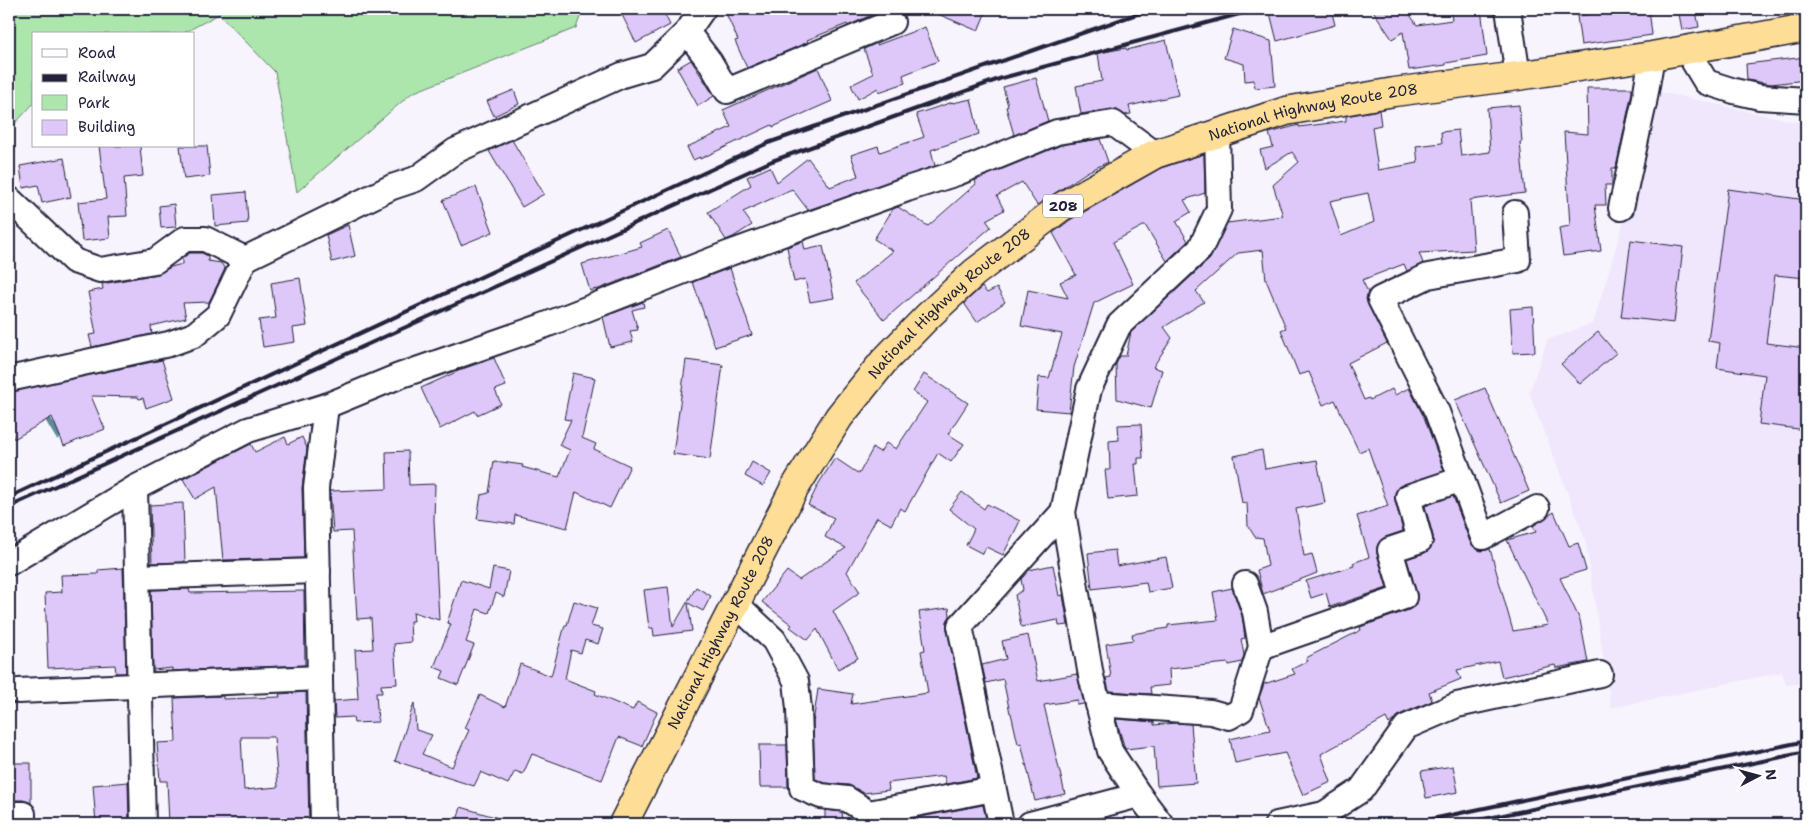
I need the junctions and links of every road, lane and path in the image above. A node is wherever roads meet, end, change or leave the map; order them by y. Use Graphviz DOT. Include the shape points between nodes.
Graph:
graph roads {
  1 [pos="703,9"];
  2 [pos="1508,9"];
  3 [pos="892,22"];
  4 [pos="1806,28"];
  5 [pos="687,32"];
  6 [pos="1686,49"];
  7 [pos="1652,56"];
  8 [pos="1518,76"];
  9 [pos="1806,100"];
  10 [pos="1217,134"];
  11 [pos="1155,154"];
  12 [pos="9,199"];
  13 [pos="1621,208"];
  14 [pos="1515,213"];
  15 [pos="245,259"];
  16 [pos="9,379"];
  17 [pos="326,406"];
  18 [pos="1462,479"];
  19 [pos="135,488"];
  20 [pos="1537,508"];
  21 [pos="1063,512"];
  22 [pos="9,563"];
  23 [pos="318,571"];
  24 [pos="138,577"];
  25 [pos="1245,584"];
  26 [pos="735,603"];
  27 [pos="1260,647"];
  28 [pos="1600,674"];
  29 [pos="320,678"];
  30 [pos="140,687"];
  31 [pos="18,690"];
  32 [pos="1098,704"];
  33 [pos="993,789"];
  34 [pos="1139,795"];
  35 [pos="9,814"];
  36 [pos="23,824"];
  37 [pos="143,824"];
  38 [pos="323,824"];
  39 [pos="623,824"];
  40 [pos="1001,824"];
  41 [pos="1030,824"];
  42 [pos="1161,824"];
  43 [pos="1277,824"];
  1 -- 5 [label="street"];
  2 -- 8 [label="street"];
  3 -- 5 [label="street" via="727,91"];
  4 -- 6 [label="highway, National Highway Route 208 / 208"];
  5 -- 15 [label="street" via="652,66 622,75 455,151 416,179 392,187"];
  6 -- 7 [label="highway, National Highway Route 208 / 208"];
  6 -- 9 [label="street" via="1706,82 1760,97"];
  7 -- 8 [label="highway, National Highway Route 208 / 208"];
  7 -- 13 [label="street"];
  8 -- 10 [label="highway, National Highway Route 208 / 208" via="1394,92 1286,111"];
  10 -- 11 [label="highway, National Highway Route 208 / 208"];
  10 -- 21 [label="street" via="1219,209 1200,249 1119,325 1089,389"];
  11 -- 17 [label="street" via="1112,123 1057,132 957,173 730,253"];
  11 -- 26 [label="highway, National Highway Route 208 / 208" via="1061,207 974,273 884,361 839,417 794,489"];
  12 -- 15 [label="street" via="74,261 100,270 155,261 185,238 205,239"];
  14 -- 18 [label="street" via="1518,260 1428,276 1380,298 1437,412"];
  15 -- 16 [label="street" via="218,315 194,335 170,344"];
  17 -- 19 [label="street" via="248,430"];
  17 -- 23 [label="street" via="316,488"];
  18 -- 20 [label="street" via="1483,537"];
  18 -- 27 [label="street" via="1408,497 1420,540 1390,550 1404,597"];
  19 -- 22 [label="street"];
  19 -- 24 [label="street"];
  21 -- 32 [label="street"];
  21 -- 33 [label="street" via="960,626"];
  23 -- 24 [label="street"];
  23 -- 29 [label="street"];
  24 -- 30 [label="street"];
  25 -- 27 [label="street" via="1255,612"];
  26 -- 33 [label="street" via="774,640 796,681 802,788 821,796 847,800 869,812"];
  26 -- 39 [label="highway, National Highway Route 208 / 208"];
  27 -- 32 [label="street" via="1241,710 1229,717 1210,712"];
  28 -- 43 [label="street" via="1457,705 1406,728 1361,790 1324,814"];
  29 -- 30 [label="street"];
  29 -- 38 [label="street"];
  30 -- 31 [label="street"];
  30 -- 37 [label="street"];
  32 -- 34 [label="street" via="1110,751"];
  33 -- 40 [label="street"];
  34 -- 41 [label="street"];
  34 -- 42 [label="street"];
  35 -- 36 [label="street" via="23,814"];
}
